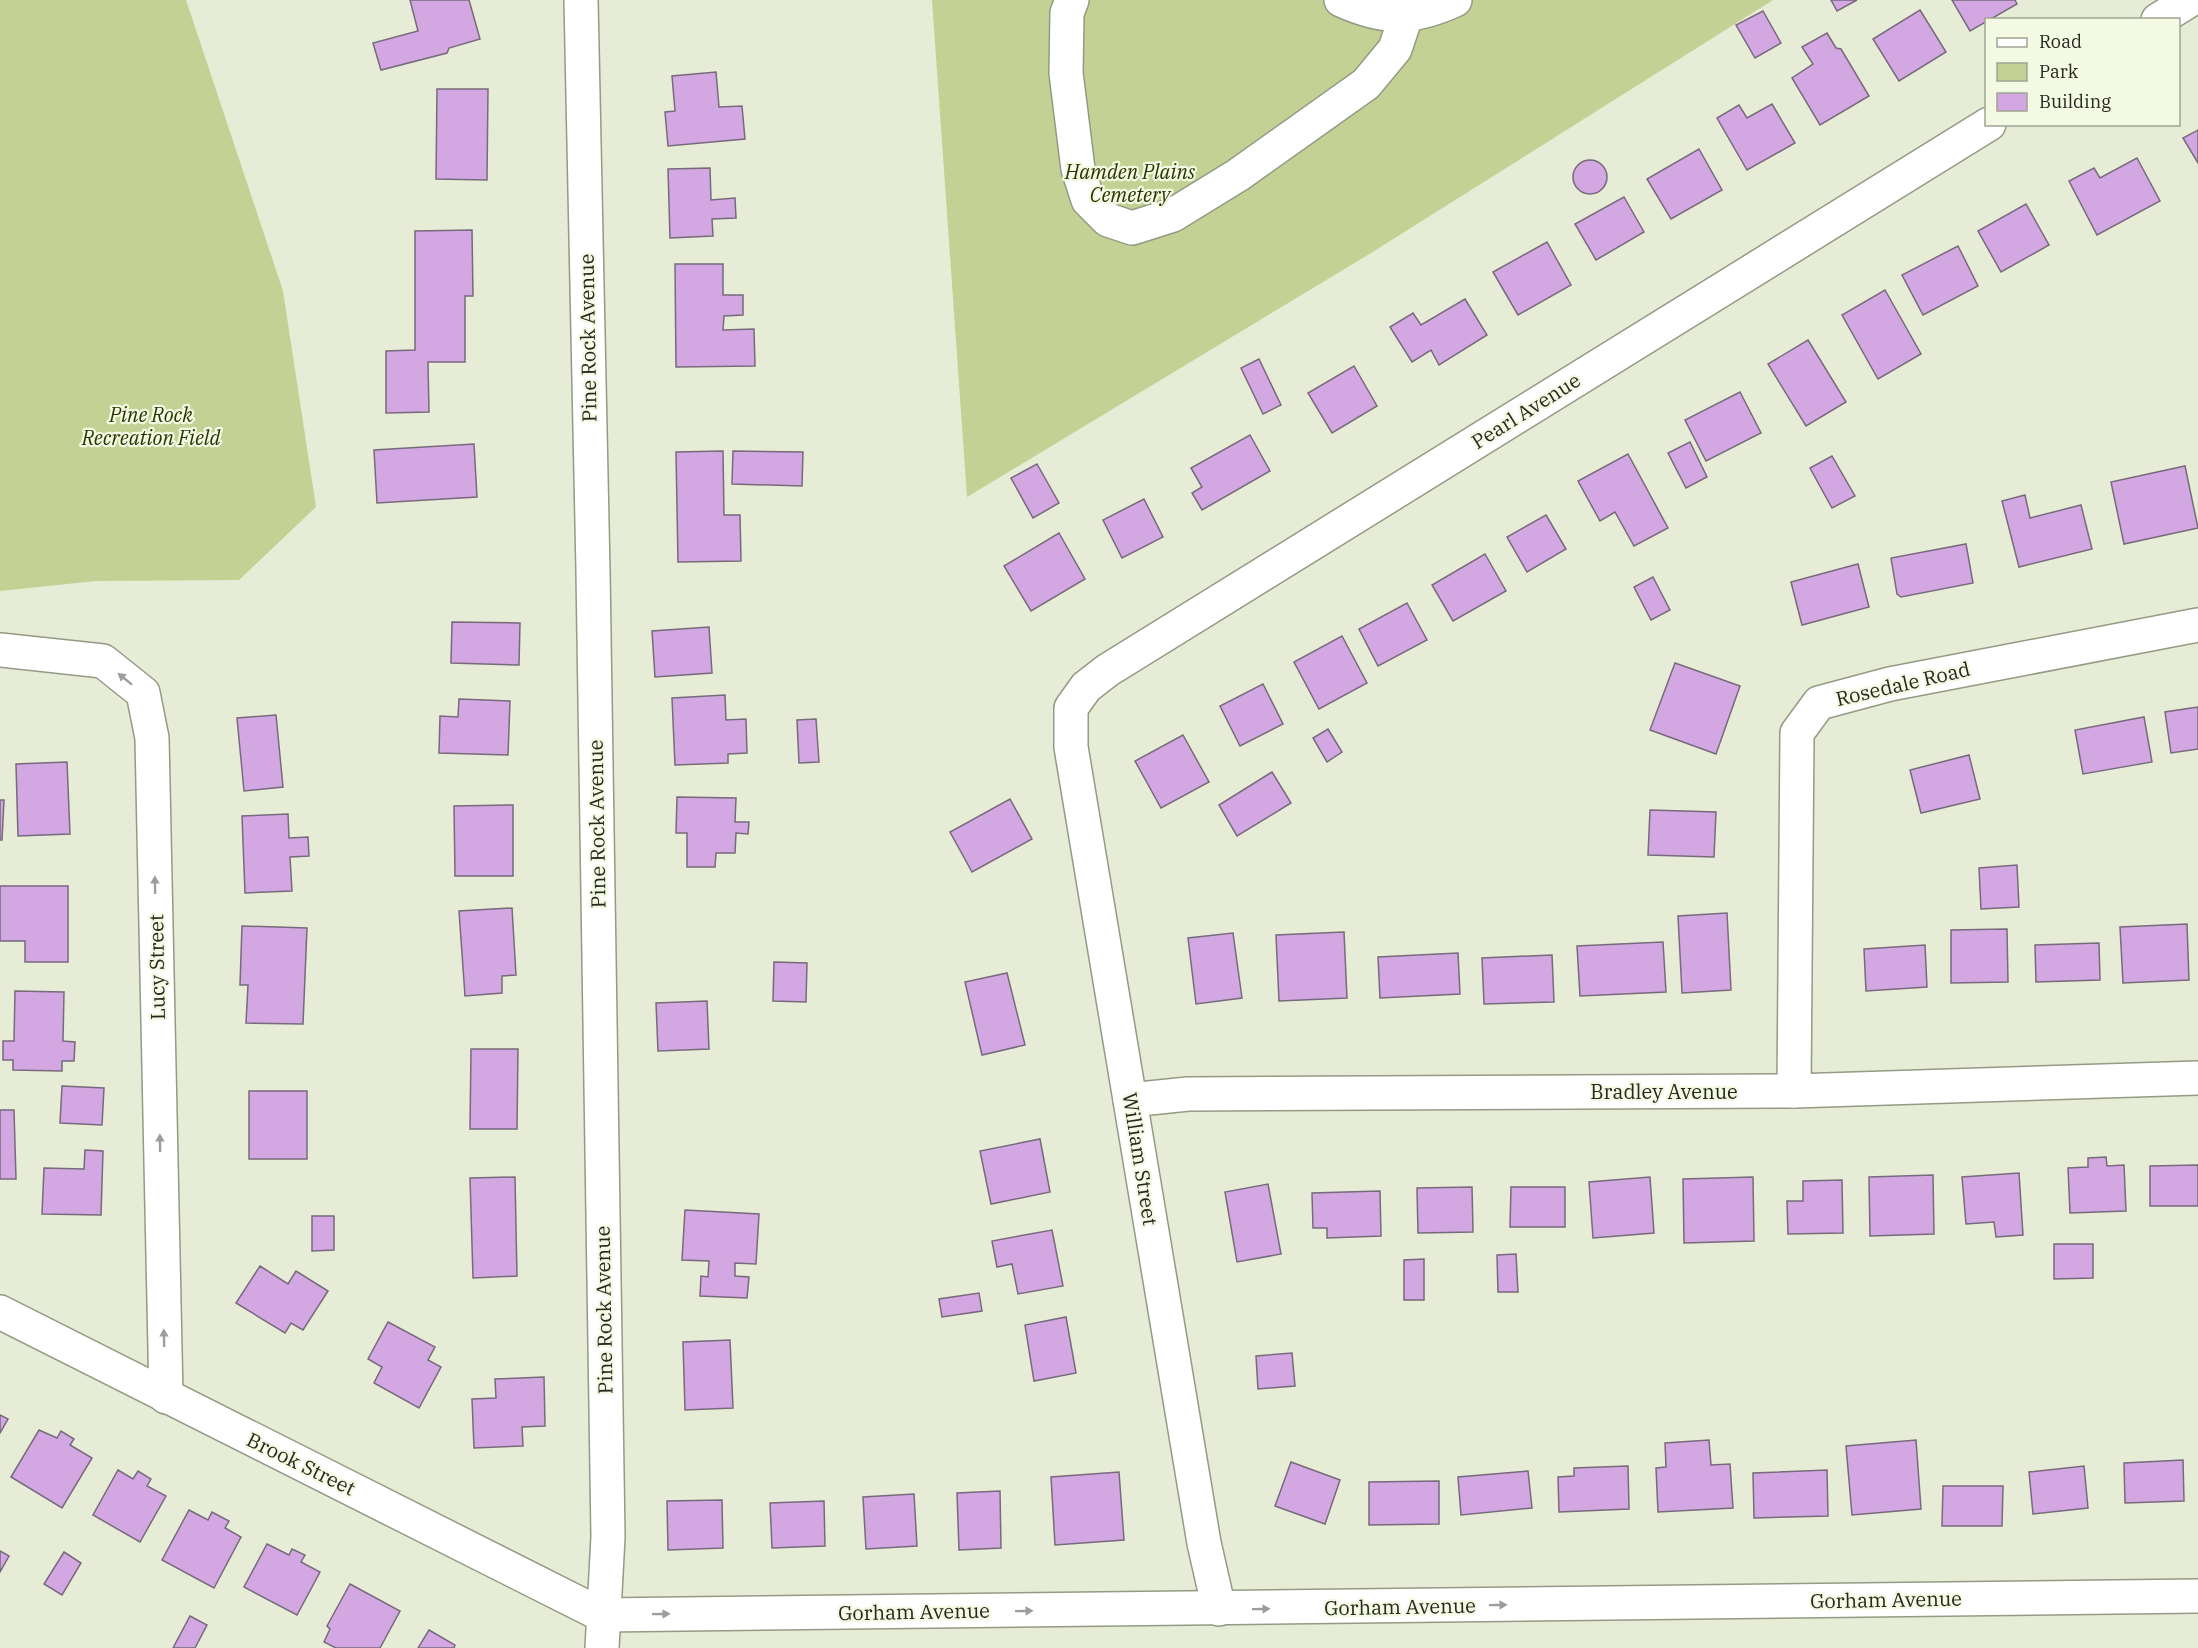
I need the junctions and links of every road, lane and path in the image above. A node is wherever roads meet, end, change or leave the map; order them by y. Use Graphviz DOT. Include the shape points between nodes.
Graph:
graph roads {
  1 [pos="580,0"];
  2 [pos="1072,0"];
  3 [pos="1341,0"];
  4 [pos="1455,0"];
  5 [pos="2190,0"];
  6 [pos="1406,16"];
  7 [pos="2161,18"];
  8 [pos="1986,126"];
  9 [pos="2198,625"];
  10 [pos="0,650"];
  11 [pos="1071,708"];
  12 [pos="2198,1078"];
  13 [pos="1794,1091"];
  14 [pos="1130,1100"];
  15 [pos="0,1312"];
  16 [pos="166,1397"];
  17 [pos="2198,1596"];
  18 [pos="1219,1609"];
  19 [pos="602,1615"];
  20 [pos="602,1648"];
  1 -- 19 [label="street, Pine Rock Avenue" via="607,1502"];
  2 -- 6 [label="street" via="1067,13 1066,73 1078,169 1088,200 1108,219 1132,228 1173,215 1238,175 1366,84 1395,49"];
  3 -- 6 [label="street" via="1370,13"];
  4 -- 6 [label="street"];
  5 -- 7 [label="street"];
  8 -- 11 [label="street, Pearl Avenue" via="1108,670 1086,687"];
  9 -- 13 [label="street, Rosedale Road" via="1890,684 1819,703 1797,733"];
  16 -- 10 [label="street, Lucy Street, one-way" via="152,738 143,693 103,661"];
  11 -- 14 [label="street, William Street" via="1071,747"];
  12 -- 13 [label="street, Bradley Avenue"];
  13 -- 14 [label="street, Bradley Avenue" via="1188,1094"];
  14 -- 18 [label="street, William Street" via="1204,1543"];
  15 -- 16 [label="street, Brook Street"];
  16 -- 19 [label="street, Brook Street"];
  18 -- 17 [label="street, Gorham Avenue, one-way"];
  19 -- 18 [label="street, Gorham Avenue, one-way"];
  19 -- 20 [label="street, Pine Rock Avenue"];
}
